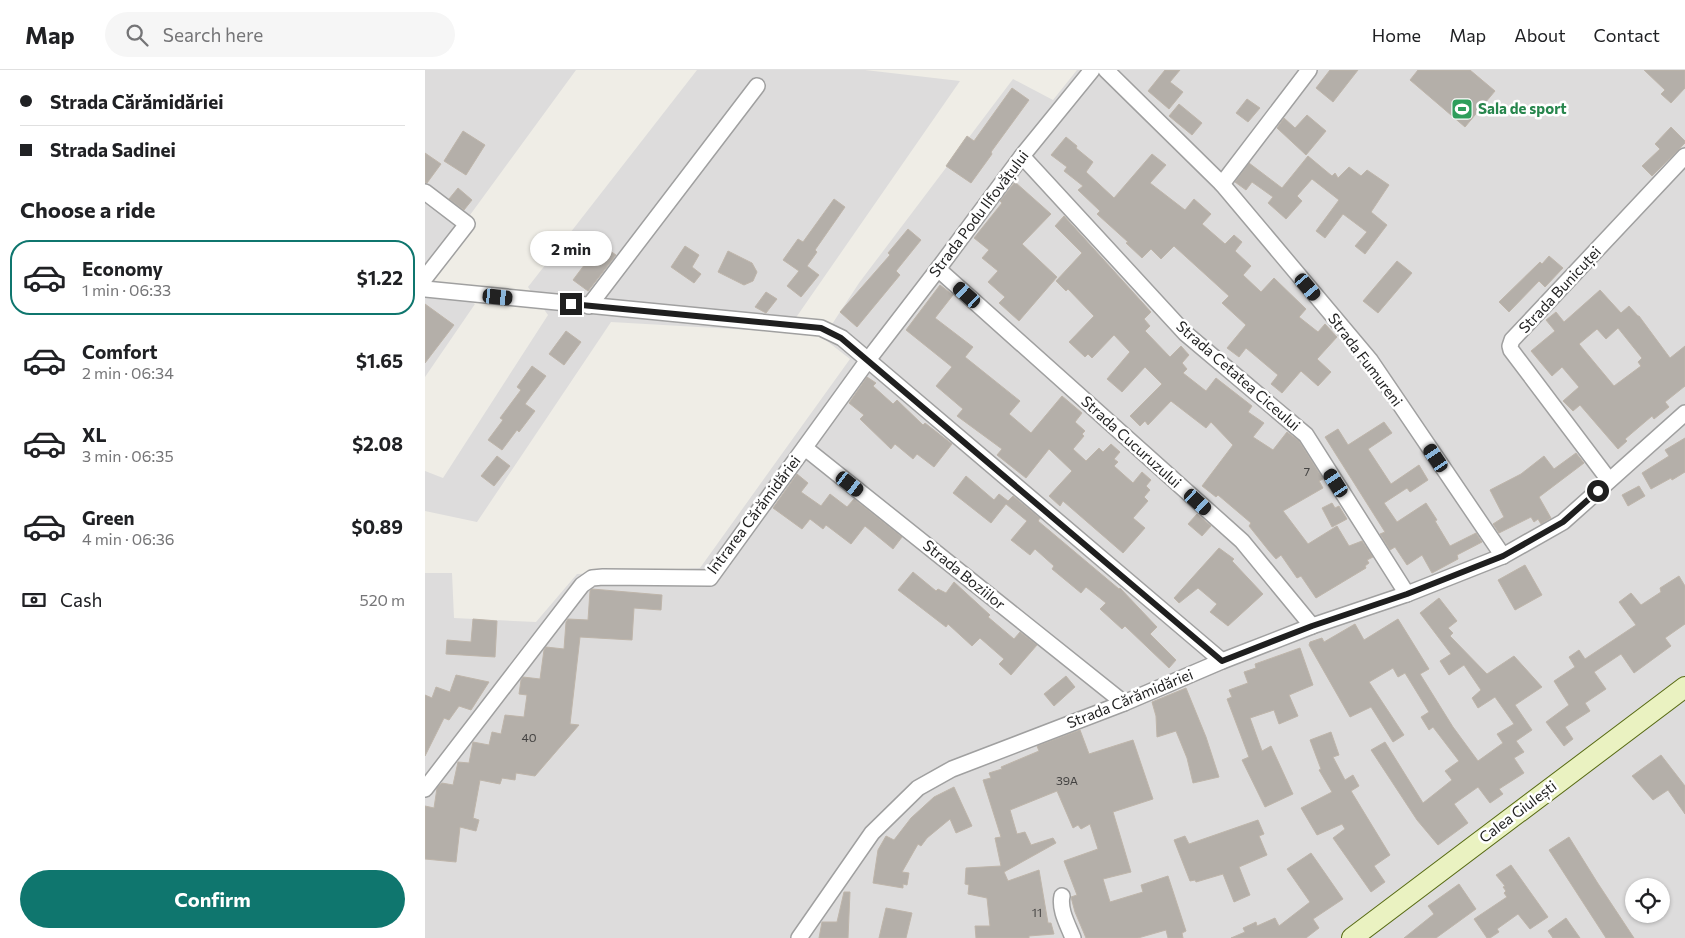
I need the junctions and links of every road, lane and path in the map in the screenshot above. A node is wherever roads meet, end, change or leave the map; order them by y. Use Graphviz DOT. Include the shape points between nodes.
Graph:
graph roads {
  1 [pos="1092,70"];
  2 [pos="1106,70"];
  3 [pos="1309,70"];
  4 [pos="757,86"];
  5 [pos="1022,156"];
  6 [pos="1685,156"];
  7 [pos="1222,184"];
  8 [pos="425,192"];
  9 [pos="938,269"];
  10 [pos="425,278"];
  11 [pos="425,289"];
  12 [pos="589,306"];
  13 [pos="868,360"];
  14 [pos="1685,413"];
  15 [pos="805,448"];
  16 [pos="1609,480"];
  17 [pos="1503,556"];
  18 [pos="1407,594"];
  19 [pos="1312,626"];
  20 [pos="1222,661"];
  21 [pos="1685,687"];
  22 [pos="1124,703"];
  23 [pos="425,789"];
  24 [pos="1063,896"];
  25 [pos="799,938"];
  26 [pos="1073,938"];
  27 [pos="1352,938"];
  1 -- 5 [label="street, Strada Podu Ilfovățului"];
  2 -- 7 [label="street, Strada Fumureni"];
  3 -- 7 [label="street"];
  4 -- 12 [label="street"];
  5 -- 9 [label="street, Strada Podu Ilfovățului"];
  5 -- 18 [label="street, Strada Cetatea Ciceului" via="1185,333 1306,435"];
  6 -- 16 [label="street, Strada Bunicuței" via="1512,340 1510,346"];
  7 -- 17 [label="street, Strada Fumureni" via="1370,360"];
  8 -- 10 [label="street" via="467,224"];
  9 -- 13 [label="street, Strada Podu Ilfovățului"];
  9 -- 19 [label="street, Strada Cucuruzului" via="1241,541"];
  11 -- 12 [label="street"];
  12 -- 13 [label="street" via="821,328 841,338"];
  13 -- 15 [label="street, Intrarea Cărămidăriei"];
  13 -- 20 [label="street"];
  14 -- 16 [label="street, Strada Cărămidăriei"];
  15 -- 22 [label="street, Strada Boziilor"];
  15 -- 23 [label="street, Intrarea Cărămidăriei" via="710,578 603,577 592,578 582,585"];
  16 -- 17 [label="street, Strada Cărămidăriei" via="1563,522"];
  17 -- 18 [label="street, Strada Cărămidăriei"];
  18 -- 19 [label="street, Strada Cărămidăriei"];
  19 -- 20 [label="street, Strada Cărămidăriei"];
  20 -- 22 [label="street, Strada Cărămidăriei"];
  21 -- 27 [label="main road, Calea Giulești"];
  22 -- 25 [label="street, Strada Cărămidăriei" via="952,770 919,788 872,832"];
  24 -- 26 [label="street" via="1063,911"];
}
